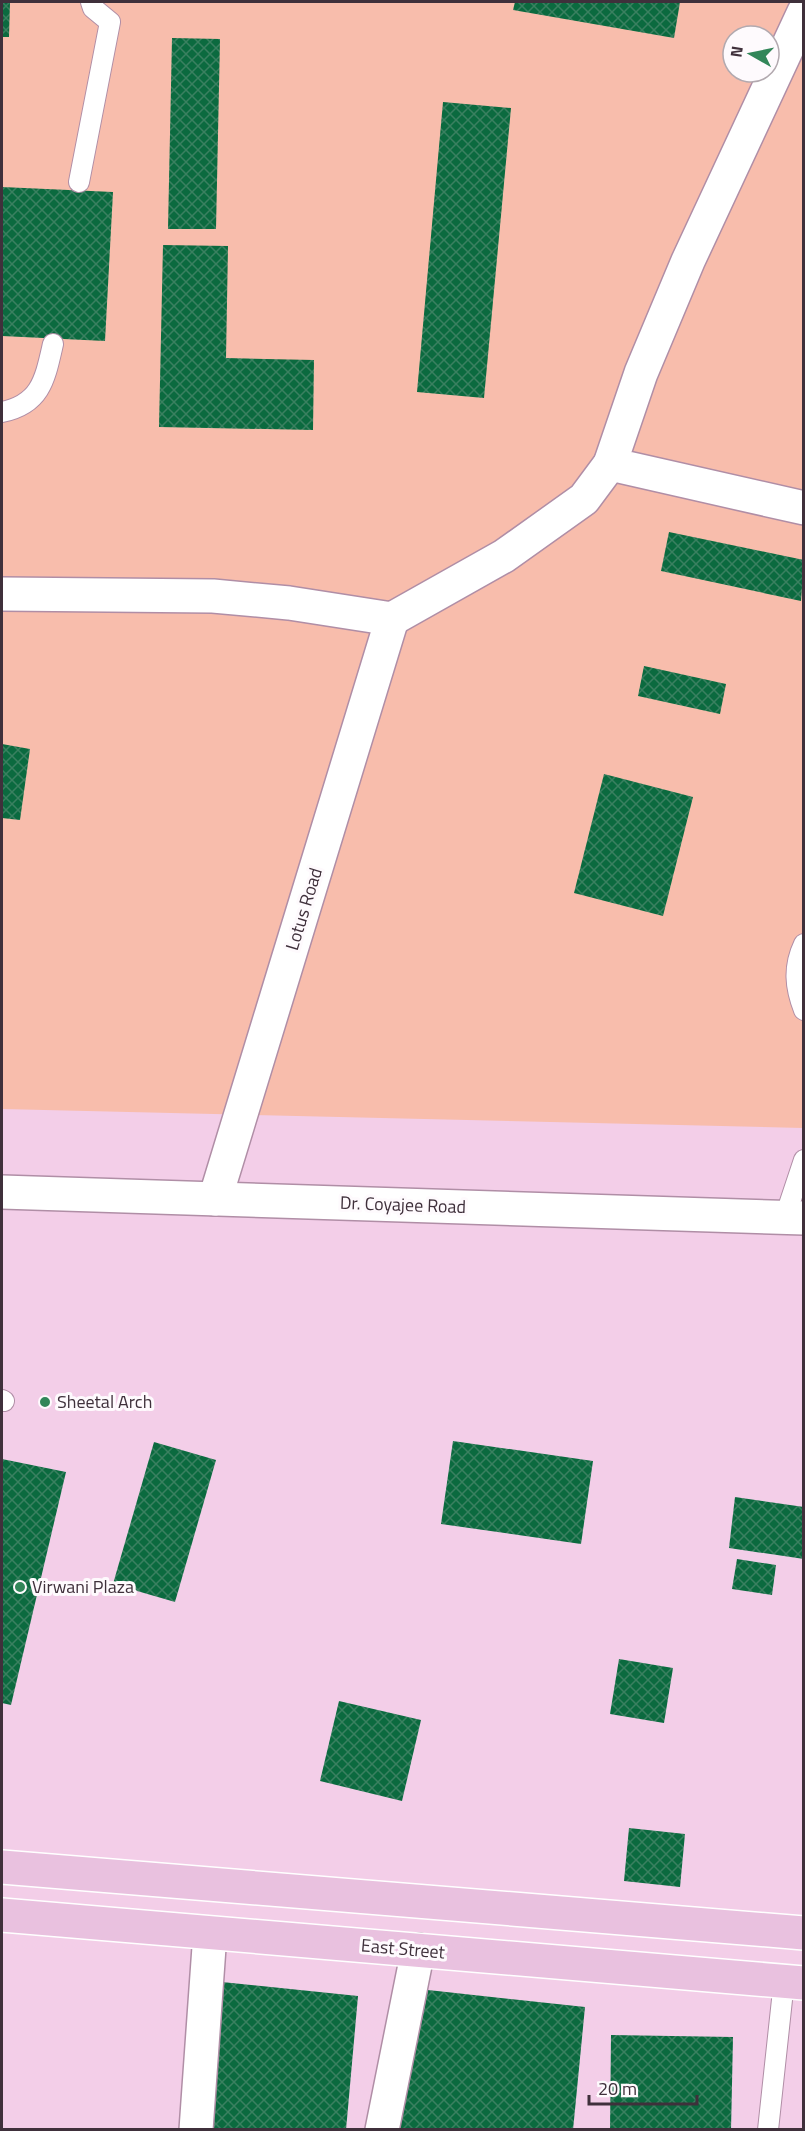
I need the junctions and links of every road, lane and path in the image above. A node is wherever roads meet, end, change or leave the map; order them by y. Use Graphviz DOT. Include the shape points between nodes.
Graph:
graph roads {
  1 [pos="91,2"];
  2 [pos="804,12"];
  3 [pos="79,182"];
  4 [pos="52,344"];
  5 [pos="2,412"];
  6 [pos="610,464"];
  7 [pos="804,508"];
  8 [pos="2,594"];
  9 [pos="392,619"];
  10 [pos="804,944"];
  11 [pos="804,1010"];
  12 [pos="804,1160"];
  13 [pos="2,1192"];
  14 [pos="215,1199"];
  15 [pos="794,1218"];
  16 [pos="2,1867"];
  17 [pos="2,1915"];
  18 [pos="210,1933"];
  19 [pos="804,1933"];
  20 [pos="418,1950"];
  21 [pos="794,1982"];
  22 [pos="196,2130"];
  23 [pos="382,2130"];
  24 [pos="768,2130"];
  1 -- 3 [label="lane" via="110,22"];
  2 -- 6 [label="street" via="688,261 641,373"];
  4 -- 5 [label="lane" via="45,380 34,395 23,406"];
  6 -- 7 [label="street"];
  6 -- 9 [label="street" via="584,499 504,556"];
  8 -- 9 [label="street" via="213,596"];
  9 -- 14 [label="street, Lotus Road"];
  10 -- 11 [label="lane" via="796,967 796,990"];
  12 -- 15 [label="lane"];
  13 -- 14 [label="street, Dr. Coyajee Road"];
  14 -- 15 [label="street, Dr. Coyajee Road"];
  16 -- 19 [label="main road"];
  17 -- 18 [label="main road, East Street"];
  18 -- 20 [label="main road, East Street"];
  18 -- 22 [label="street"];
  20 -- 21 [label="main road, East Street"];
  20 -- 23 [label="street"];
  21 -- 24 [label="lane"];
}
